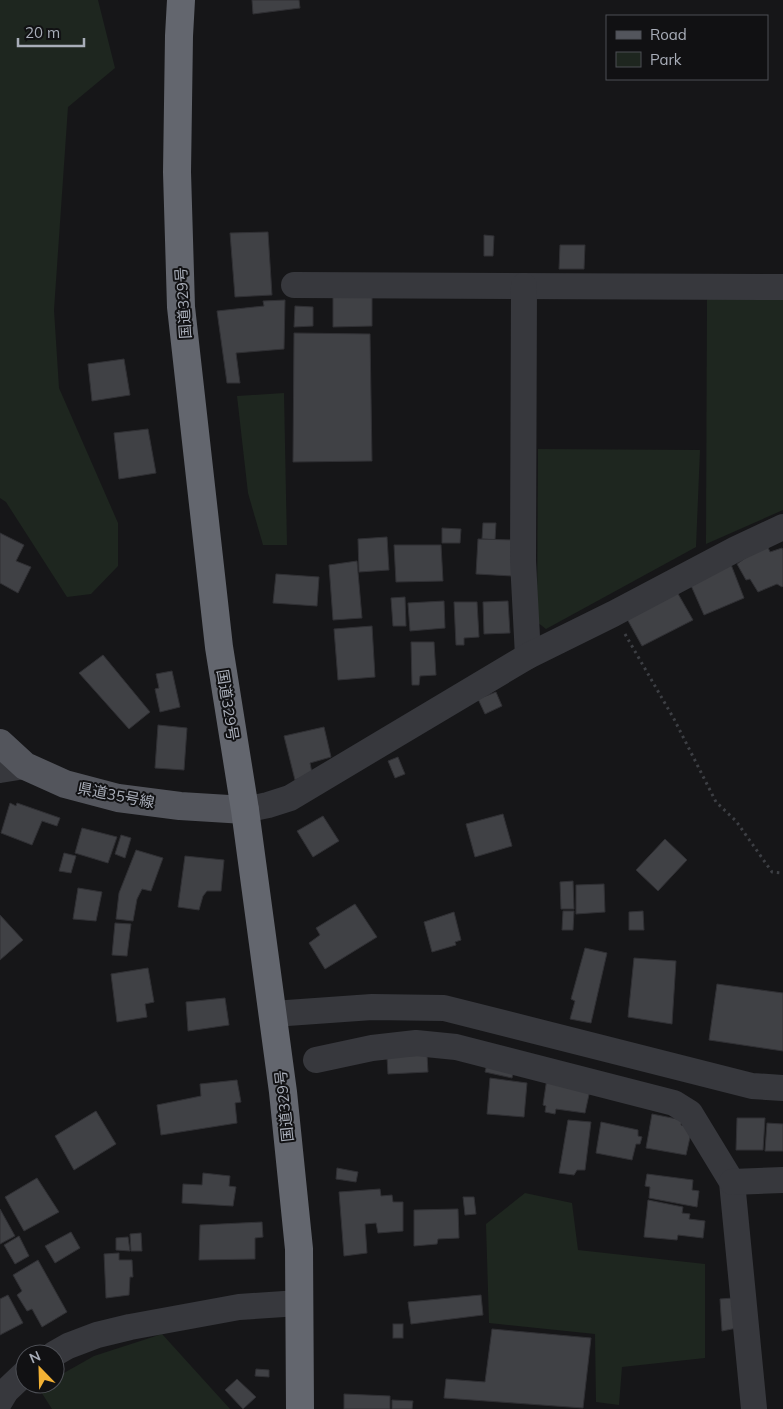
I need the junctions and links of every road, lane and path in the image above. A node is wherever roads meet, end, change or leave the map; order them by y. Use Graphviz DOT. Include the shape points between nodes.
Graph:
graph roads {
  1 [pos="181,0"];
  2 [pos="294,285"];
  3 [pos="524,286"];
  4 [pos="783,287"];
  5 [pos="783,527"];
  6 [pos="613,614"];
  7 [pos="528,656"];
  8 [pos="0,743"];
  9 [pos="12,768"];
  10 [pos="245,810"];
  11 [pos="783,873"];
  12 [pos="417,1008"];
  13 [pos="273,1014"];
  14 [pos="416,1043"];
  15 [pos="316,1060"];
  16 [pos="783,1088"];
  17 [pos="783,1180"];
  18 [pos="732,1182"];
  19 [pos="299,1304"];
  20 [pos="65,1348"];
  21 [pos="15,1382"];
  22 [pos="0,1401"];
  23 [pos="300,1409"];
  24 [pos="754,1409"];
  1 -- 10 [label="highway, 国道329号" via="177,172 181,307 219,647"];
  2 -- 3 [label="street"];
  3 -- 4 [label="street"];
  3 -- 7 [label="street" via="523,561"];
  5 -- 6 [label="street" via="736,548"];
  6 -- 7 [label="street"];
  6 -- 11 [label="path" via="674,719 716,802 736,821 772,872"];
  7 -- 10 [label="street" via="290,798"];
  8 -- 9 [label="main road, 県道35号線"];
  9 -- 10 [label="main road, 県道35号線" via="118,798"];
  10 -- 13 [label="highway, 国道329号"];
  12 -- 13 [label="street" via="372,1007"];
  12 -- 14 [label="street"];
  12 -- 16 [label="street" via="444,1008 752,1086"];
  13 -- 19 [label="highway, 国道329号" via="299,1249"];
  14 -- 15 [label="street"];
  14 -- 18 [label="street" via="456,1047 674,1103 690,1113"];
  17 -- 18 [label="street"];
  18 -- 24 [label="street"];
  19 -- 20 [label="street" via="239,1307 130,1327"];
  19 -- 23 [label="highway, 国道329号"];
  21 -- 22 [label="street"];
}
